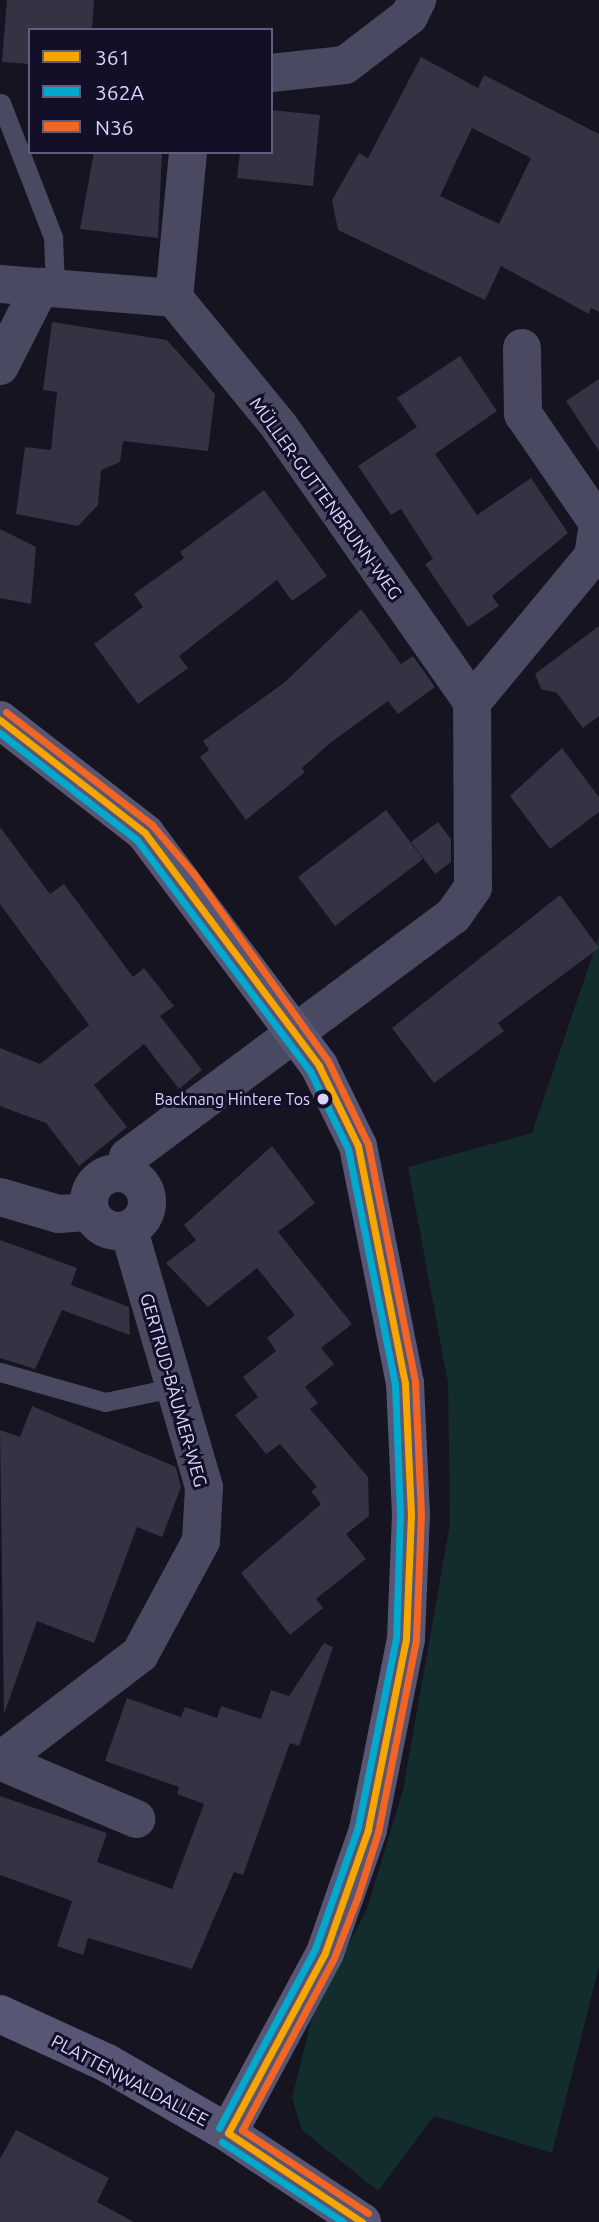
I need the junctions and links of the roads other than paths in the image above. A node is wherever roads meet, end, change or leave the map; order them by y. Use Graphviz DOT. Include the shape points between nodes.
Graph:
graph roads {
  1 [pos="417,0"];
  2 [pos="273,73"];
  3 [pos="1,103"];
  4 [pos="188,154"];
  5 [pos="0,284"];
  6 [pos="47,287"];
  7 [pos="174,298"];
  8 [pos="522,348"];
  9 [pos="0,366"];
  10 [pos="472,702"];
  11 [pos="0,720"];
  12 [pos="294,1032"];
  13 [pos="126,1174"];
  14 [pos="0,1197"];
  15 [pos="90,1212"];
  16 [pos="129,1230"];
  17 [pos="0,1372"];
  18 [pos="172,1388"];
  19 [pos="1,1762"];
  20 [pos="136,1819"];
  21 [pos="0,2014"];
  22 [pos="228,2133"];
  23 [pos="362,2222"];
  1 -- 2 [label="street" via="409,16 345,65"];
  3 -- 6 [label="lane" via="53,237"];
  4 -- 7 [label="street"];
  5 -- 6 [label="street"];
  6 -- 7 [label="street" via="108,284"];
  6 -- 9 [label="street"];
  7 -- 10 [label="street, MÜLLER-GUTTENBRUNN-WEG"];
  8 -- 10 [label="street" via="523,414 598,523 593,556"];
  10 -- 12 [label="street" via="473,887 453,916"];
  11 -- 12 [label="street" via="145,833"];
  12 -- 13 [label="street" via="128,1157"];
  12 -- 22 [label="street" via="338,1099 358,1146 405,1383 411,1514 406,1639 368,1829 348,1892 325,1953"];
  13 -- 15 [label="street" via="100,1178 89,1194"];
  13 -- 16 [label="street" via="141,1184 148,1201 143,1218"];
  14 -- 15 [label="street" via="59,1214"];
  15 -- 16 [label="street" via="110,1231"];
  16 -- 18 [label="street, GERTRUD-BÄUMER-WEG"];
  17 -- 18 [label="lane" via="105,1402"];
  18 -- 19 [label="street, GERTRUD-BÄUMER-WEG" via="204,1487 201,1541 140,1654"];
  19 -- 20 [label="street, GERTRUD-BÄUMER-WEG"];
  21 -- 22 [label="street, PLATTENWALDALLEE" via="107,2063"];
  22 -- 23 [label="street, PLATTENWALDALLEE"];
}
